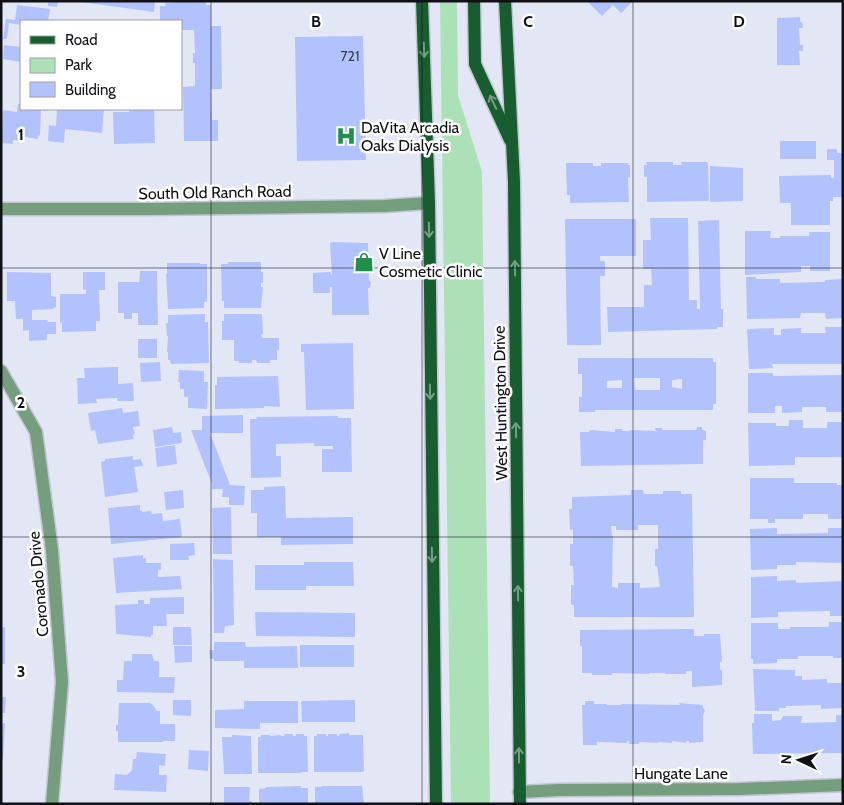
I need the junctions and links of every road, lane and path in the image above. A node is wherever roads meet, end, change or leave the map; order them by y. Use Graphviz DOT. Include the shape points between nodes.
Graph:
graph roads {
  1 [pos="422,1"];
  2 [pos="474,1"];
  3 [pos="505,1"];
  4 [pos="513,147"];
  5 [pos="429,203"];
  6 [pos="1,209"];
  7 [pos="1,371"];
  8 [pos="843,785"];
  9 [pos="520,798"];
  10 [pos="52,804"];
  11 [pos="436,804"];
  1 -- 5 [label="main road, one-way"];
  4 -- 2 [label="main road, one-way" via="475,64"];
  3 -- 4 [label="main road, West Huntington Drive"];
  9 -- 4 [label="main road, West Huntington Drive, one-way"];
  5 -- 6 [label="street, South Old Ranch Road"];
  5 -- 11 [label="main road, one-way"];
  7 -- 10 [label="street, Coronado Drive" via="36,432 52,550 62,682"];
  8 -- 9 [label="street, Hungate Lane" via="560,790"];
}
